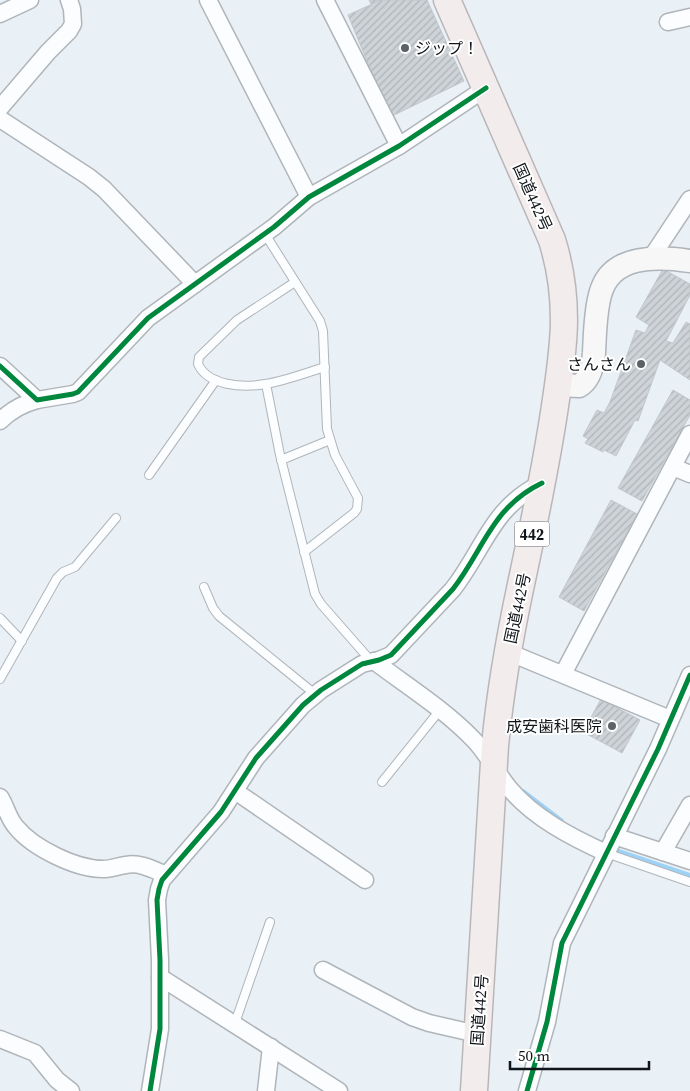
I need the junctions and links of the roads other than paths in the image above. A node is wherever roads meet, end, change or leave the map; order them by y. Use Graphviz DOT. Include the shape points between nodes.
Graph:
graph roads {
  1 [pos="30,0"];
  2 [pos="69,0"];
  3 [pos="208,0"];
  4 [pos="325,0"];
  5 [pos="447,0"];
  6 [pos="0,14"];
  7 [pos="690,17"];
  8 [pos="668,22"];
  9 [pos="486,88"];
  10 [pos="0,108"];
  11 [pos="0,119"];
  12 [pos="399,146"];
  13 [pos="309,197"];
  14 [pos="690,200"];
  15 [pos="265,234"];
  16 [pos="650,258"];
  17 [pos="690,261"];
  18 [pos="295,282"];
  19 [pos="195,284"];
  20 [pos="0,366"];
  21 [pos="325,367"];
  22 [pos="216,380"];
  23 [pos="266,384"];
  24 [pos="558,385"];
  25 [pos="37,400"];
  26 [pos="0,421"];
  27 [pos="690,434"];
  28 [pos="330,440"];
  29 [pos="281,460"];
  30 [pos="673,466"];
  31 [pos="690,474"];
  32 [pos="149,475"];
  33 [pos="542,483"];
  34 [pos="116,518"];
  35 [pos="304,552"];
  36 [pos="204,588"];
  37 [pos="0,618"];
  38 [pos="22,641"];
  39 [pos="508,652"];
  40 [pos="373,661"];
  41 [pos="563,674"];
  42 [pos="690,674"];
  43 [pos="0,680"];
  44 [pos="315,694"];
  45 [pos="440,710"];
  46 [pos="670,719"];
  47 [pos="494,767"];
  48 [pos="382,782"];
  49 [pos="235,791"];
  50 [pos="0,797"];
  51 [pos="690,805"];
  52 [pos="614,836"];
  53 [pos="663,852"];
  54 [pos="606,853"];
  55 [pos="690,861"];
  56 [pos="166,875"];
  57 [pos="365,880"];
  58 [pos="690,882"];
  59 [pos="270,922"];
  60 [pos="323,970"];
  61 [pos="160,976"];
  62 [pos="235,1024"];
  63 [pos="477,1034"];
  64 [pos="0,1039"];
  65 [pos="271,1047"];
  66 [pos="72,1091"];
  67 [pos="150,1091"];
  68 [pos="266,1091"];
  69 [pos="339,1091"];
  70 [pos="474,1091"];
  71 [pos="527,1091"];
  1 -- 6 [label="street"];
  2 -- 10 [label="street" via="73,24 69,31"];
  3 -- 13 [label="street"];
  4 -- 12 [label="street"];
  5 -- 9 [label="highway, 国道442号 / 442"];
  7 -- 8 [label="street"];
  9 -- 12 [label="street"];
  9 -- 24 [label="highway, 国道442号 / 442" via="546,226 560,270 565,321"];
  11 -- 19 [label="street" via="104,189"];
  12 -- 13 [label="street"];
  13 -- 15 [label="street"];
  14 -- 16 [label="street"];
  15 -- 18 [label="lane"];
  15 -- 19 [label="street"];
  16 -- 17 [label="main road"];
  16 -- 24 [label="main road" via="621,267 607,280 599,298 593,360 588,378 579,386"];
  18 -- 21 [label="lane" via="320,321"];
  18 -- 22 [label="lane" via="237,320 199,357 200,368"];
  19 -- 25 [label="street" via="138,326 78,392"];
  20 -- 25 [label="street"];
  21 -- 23 [label="lane"];
  21 -- 28 [label="lane"];
  22 -- 23 [label="lane" via="246,385"];
  22 -- 32 [label="lane"];
  23 -- 29 [label="lane"];
  24 -- 33 [label="highway, 国道442号 / 442"];
  25 -- 26 [label="street" via="10,411"];
  27 -- 30 [label="street"];
  28 -- 29 [label="lane"];
  28 -- 35 [label="lane" via="358,498 357,509"];
  29 -- 35 [label="lane"];
  30 -- 31 [label="street"];
  30 -- 41 [label="street"];
  33 -- 39 [label="highway, 国道442号 / 442"];
  33 -- 40 [label="street" via="522,494 501,514 462,578 427,619 391,655"];
  34 -- 38 [label="lane" via="75,567 56,578"];
  35 -- 40 [label="lane" via="320,604"];
  36 -- 44 [label="lane" via="219,616"];
  37 -- 38 [label="lane"];
  38 -- 43 [label="lane"];
  39 -- 41 [label="street"];
  39 -- 47 [label="highway, 国道442号 / 442"];
  40 -- 44 [label="street" via="362,664"];
  40 -- 45 [label="street"];
  41 -- 46 [label="street"];
  42 -- 46 [label="street"];
  44 -- 49 [label="street" via="256,758"];
  45 -- 47 [label="street" via="474,739"];
  45 -- 48 [label="lane"];
  46 -- 52 [label="street"];
  47 -- 54 [label="street" via="517,797 544,820"];
  47 -- 63 [label="highway, 国道442号 / 442"];
  49 -- 56 [label="street" via="198,841"];
  49 -- 57 [label="street"];
  50 -- 56 [label="street" via="14,826 42,849 95,869 137,865"];
  51 -- 53 [label="street"];
  52 -- 53 [label="street"];
  52 -- 54 [label="street"];
  53 -- 55 [label="street"];
  54 -- 58 [label="lane"];
  54 -- 71 [label="street" via="562,943 547,1022"];
  56 -- 61 [label="street" via="160,884 157,900"];
  59 -- 62 [label="lane"];
  60 -- 63 [label="street" via="412,1017"];
  61 -- 62 [label="street"];
  61 -- 67 [label="street" via="160,1029"];
  62 -- 65 [label="street"];
  63 -- 70 [label="highway, 国道442号 / 442"];
  64 -- 66 [label="street" via="35,1053"];
  65 -- 68 [label="street"];
  65 -- 69 [label="street"];
}
